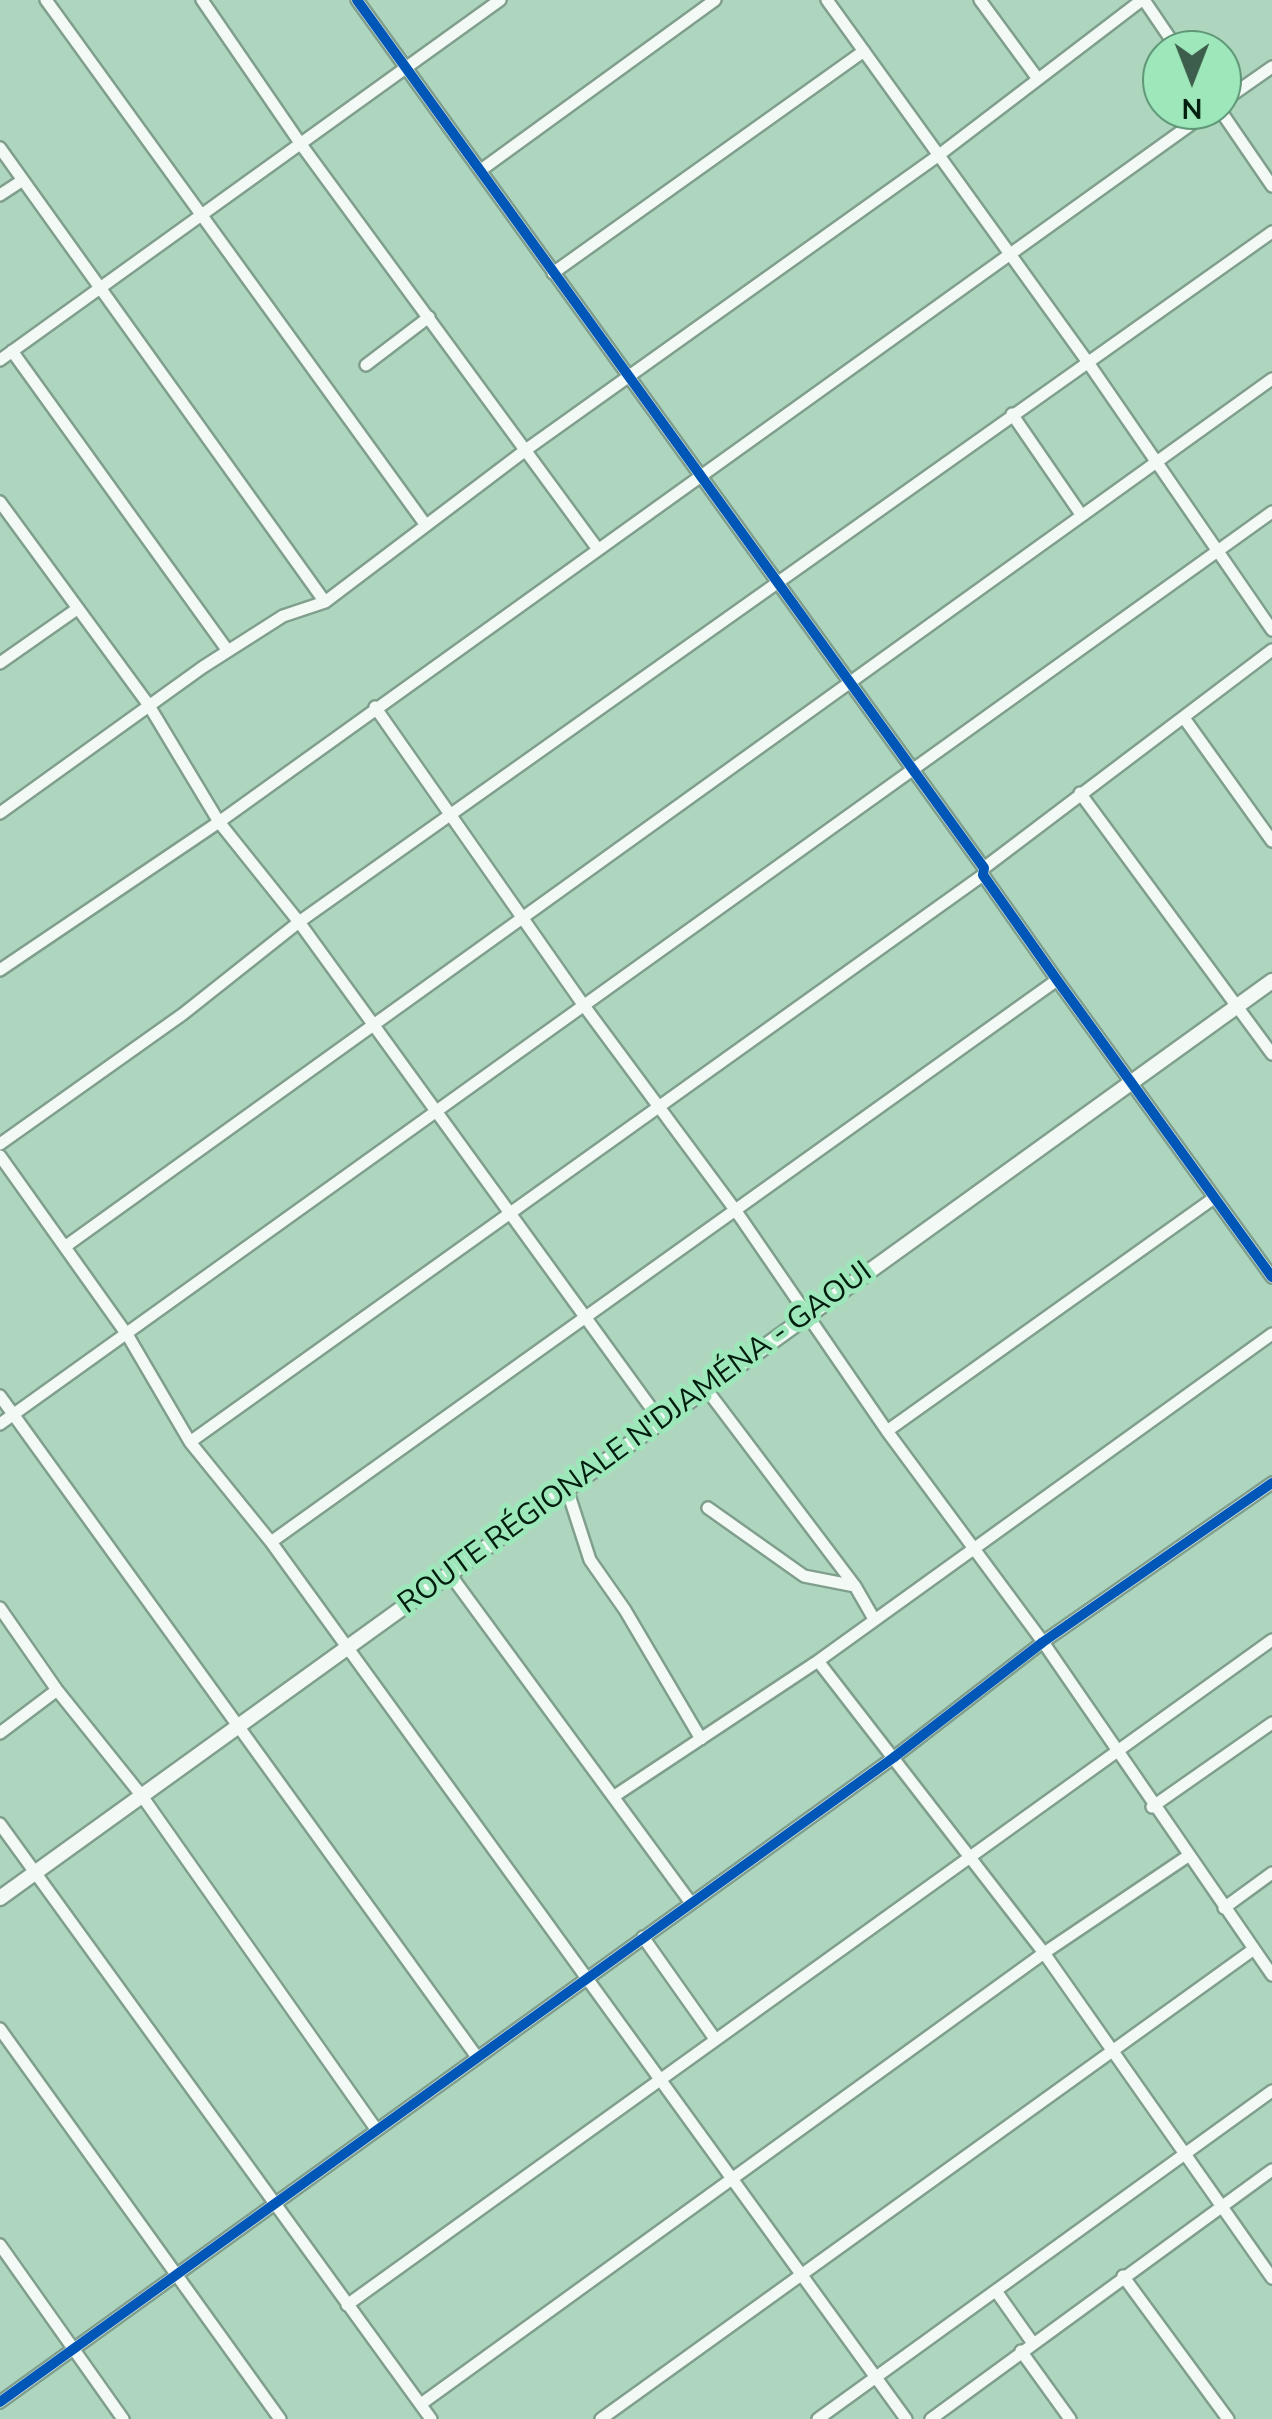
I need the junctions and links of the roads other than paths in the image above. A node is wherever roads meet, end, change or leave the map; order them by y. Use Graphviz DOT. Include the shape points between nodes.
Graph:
graph roads {
  1 [pos="46,0"];
  2 [pos="202,0"];
  3 [pos="357,0"];
  4 [pos="500,0"];
  5 [pos="715,0"];
  6 [pos="827,0"];
  7 [pos="980,0"];
  8 [pos="1143,0"];
  9 [pos="1164,30"];
  10 [pos="864,51"];
  11 [pos="1272,67"];
  12 [pos="406,68"];
  13 [pos="1038,80"];
  14 [pos="1242,88"];
  15 [pos="1183,130"];
  16 [pos="1234,130"];
  17 [pos="300,143"];
  18 [pos="0,148"];
  19 [pos="938,155"];
  20 [pos="480,170"];
  21 [pos="23,180"];
  22 [pos="1272,186"];
  23 [pos="0,196"];
  24 [pos="202,213"];
  25 [pos="1272,232"];
  26 [pos="1008,254"];
  27 [pos="554,273"];
  28 [pos="102,287"];
  29 [pos="429,317"];
  30 [pos="12,352"];
  31 [pos="0,360"];
  32 [pos="1087,361"];
  33 [pos="366,365"];
  34 [pos="1272,379"];
  35 [pos="629,380"];
  36 [pos="1012,414"];
  37 [pos="527,449"];
  38 [pos="1154,464"];
  39 [pos="702,478"];
  40 [pos="0,502"];
  41 [pos="1272,512"];
  42 [pos="1080,513"];
  43 [pos="425,524"];
  44 [pos="597,548"];
  45 [pos="1215,552"];
  46 [pos="777,587"];
  47 [pos="324,602"];
  48 [pos="77,609"];
  49 [pos="1272,630"];
  50 [pos="1272,650"];
  51 [pos="228,651"];
  52 [pos="0,663"];
  53 [pos="848,684"];
  54 [pos="148,704"];
  55 [pos="375,707"];
  56 [pos="1184,718"];
  57 [pos="911,770"];
  58 [pos="1080,793"];
  59 [pos="0,813"];
  60 [pos="450,816"];
  61 [pos="219,822"];
  62 [pos="1272,841"];
  63 [pos="983,871"];
  64 [pos="523,918"];
  65 [pos="299,922"];
  66 [pos="0,970"];
  67 [pos="1057,980"];
  68 [pos="1272,981"];
  69 [pos="582,1003"];
  70 [pos="1237,1006"];
  71 [pos="373,1027"];
  72 [pos="1272,1054"];
  73 [pos="1130,1081"];
  74 [pos="660,1108"];
  75 [pos="435,1109"];
  76 [pos="0,1144"];
  77 [pos="0,1156"];
  78 [pos="1214,1198"];
  79 [pos="736,1211"];
  80 [pos="510,1217"];
  81 [pos="66,1246"];
  82 [pos="1272,1277"];
  83 [pos="807,1316"];
  84 [pos="588,1318"];
  85 [pos="1272,1334"];
  86 [pos="128,1336"];
  87 [pos="707,1390"];
  88 [pos="0,1396"];
  89 [pos="13,1414"];
  90 [pos="662,1423"];
  91 [pos="0,1424"];
  92 [pos="887,1431"];
  93 [pos="190,1442"];
  94 [pos="1272,1483"];
  95 [pos="567,1489"];
  96 [pos="708,1508"];
  97 [pos="271,1542"];
  98 [pos="974,1551"];
  99 [pos="449,1573"];
  100 [pos="856,1586"];
  101 [pos="0,1608"];
  102 [pos="874,1618"];
  103 [pos="1272,1640"];
  104 [pos="1043,1642"];
  105 [pos="346,1648"];
  106 [pos="818,1661"];
  107 [pos="58,1690"];
  108 [pos="1272,1723"];
  109 [pos="238,1726"];
  110 [pos="0,1733"];
  111 [pos="700,1739"];
  112 [pos="1116,1755"];
  113 [pos="893,1758"];
  114 [pos="616,1795"];
  115 [pos="142,1796"];
  116 [pos="1152,1807"];
  117 [pos="0,1824"];
  118 [pos="1188,1856"];
  119 [pos="973,1858"];
  120 [pos="35,1872"];
  121 [pos="1272,1873"];
  122 [pos="0,1898"];
  123 [pos="691,1902"];
  124 [pos="1224,1908"];
  125 [pos="643,1937"];
  126 [pos="1254,1950"];
  127 [pos="1044,1954"];
  128 [pos="1272,1975"];
  129 [pos="587,1977"];
  130 [pos="0,2029"];
  131 [pos="714,2039"];
  132 [pos="1114,2051"];
  133 [pos="477,2057"];
  134 [pos="660,2080"];
  135 [pos="1272,2091"];
  136 [pos="376,2129"];
  137 [pos="1187,2155"];
  138 [pos="1272,2170"];
  139 [pos="731,2178"];
  140 [pos="274,2203"];
  141 [pos="1222,2204"];
  142 [pos="0,2245"];
  143 [pos="178,2274"];
  144 [pos="802,2275"];
  145 [pos="1122,2276"];
  146 [pos="1272,2278"];
  147 [pos="996,2292"];
  148 [pos="347,2305"];
  149 [pos="1032,2342"];
  150 [pos="74,2349"];
  151 [pos="1022,2351"];
  152 [pos="877,2377"];
  153 [pos="0,2402"];
  154 [pos="421,2404"];
  155 [pos="123,2419"];
  156 [pos="280,2419"];
  157 [pos="431,2419"];
  158 [pos="601,2419"];
  159 [pos="818,2419"];
  160 [pos="906,2419"];
  161 [pos="931,2419"];
  162 [pos="1070,2419"];
  163 [pos="1228,2419"];
  1 -- 24 [label="street"];
  2 -- 17 [label="street"];
  3 -- 12 [label="street"];
  4 -- 12 [label="street"];
  5 -- 20 [label="street"];
  6 -- 10 [label="street"];
  7 -- 13 [label="street"];
  8 -- 9 [label="street"];
  8 -- 13 [label="street"];
  10 -- 19 [label="street"];
  10 -- 27 [label="street"];
  11 -- 14 [label="street"];
  12 -- 17 [label="street"];
  12 -- 20 [label="street"];
  13 -- 19 [label="street"];
  15 -- 26 [label="street"];
  16 -- 22 [label="street"];
  17 -- 24 [label="street"];
  17 -- 29 [label="street"];
  18 -- 21 [label="street"];
  19 -- 26 [label="street"];
  19 -- 35 [label="street"];
  20 -- 27 [label="street"];
  21 -- 23 [label="street"];
  21 -- 28 [label="street"];
  24 -- 28 [label="street"];
  24 -- 43 [label="street"];
  25 -- 32 [label="street"];
  26 -- 32 [label="street"];
  26 -- 39 [label="street"];
  27 -- 35 [label="street"];
  28 -- 30 [label="street"];
  28 -- 47 [label="street"];
  29 -- 33 [label="street"];
  29 -- 37 [label="street"];
  30 -- 31 [label="street"];
  30 -- 51 [label="street"];
  32 -- 36 [label="street"];
  32 -- 38 [label="street"];
  34 -- 38 [label="street"];
  35 -- 37 [label="street"];
  35 -- 39 [label="street"];
  36 -- 42 [label="street"];
  36 -- 46 [label="street"];
  37 -- 43 [label="street"];
  37 -- 44 [label="street"];
  38 -- 42 [label="street"];
  38 -- 45 [label="street"];
  39 -- 44 [label="street"];
  39 -- 46 [label="street"];
  40 -- 48 [label="street"];
  41 -- 45 [label="street"];
  42 -- 53 [label="street"];
  43 -- 47 [label="street"];
  44 -- 55 [label="street"];
  45 -- 49 [label="street"];
  45 -- 57 [label="street"];
  46 -- 53 [label="street"];
  46 -- 60 [label="street"];
  47 -- 51 [label="street" via="283,616"];
  48 -- 52 [label="street"];
  48 -- 54 [label="street"];
  50 -- 56 [label="street"];
  51 -- 54 [label="street"];
  53 -- 57 [label="street"];
  53 -- 64 [label="street"];
  54 -- 59 [label="street"];
  54 -- 61 [label="street"];
  55 -- 60 [label="street"];
  55 -- 61 [label="street"];
  56 -- 58 [label="street"];
  56 -- 62 [label="street"];
  57 -- 63 [label="street"];
  57 -- 69 [label="street"];
  58 -- 63 [label="street"];
  58 -- 70 [label="street"];
  60 -- 64 [label="street"];
  60 -- 65 [label="street"];
  61 -- 65 [label="street"];
  61 -- 66 [label="street"];
  63 -- 67 [label="street"];
  63 -- 74 [label="street"];
  64 -- 69 [label="street"];
  64 -- 71 [label="street"];
  65 -- 71 [label="street"];
  65 -- 76 [label="street"];
  67 -- 73 [label="street"];
  67 -- 79 [label="street"];
  68 -- 70 [label="street, ROUTE RÉGIONALE N'DJAMÉNA - GAOUI"];
  69 -- 74 [label="street"];
  69 -- 75 [label="street"];
  70 -- 72 [label="street"];
  70 -- 73 [label="street, ROUTE RÉGIONALE N'DJAMÉNA - GAOUI"];
  71 -- 75 [label="street"];
  71 -- 81 [label="street"];
  73 -- 78 [label="street"];
  73 -- 83 [label="street, ROUTE RÉGIONALE N'DJAMÉNA - GAOUI"];
  74 -- 79 [label="street"];
  74 -- 80 [label="street"];
  75 -- 80 [label="street"];
  75 -- 86 [label="street"];
  77 -- 81 [label="street"];
  78 -- 82 [label="street"];
  78 -- 92 [label="street"];
  79 -- 83 [label="street"];
  79 -- 84 [label="street"];
  80 -- 84 [label="street"];
  80 -- 93 [label="street"];
  81 -- 86 [label="street"];
  83 -- 87 [label="street, ROUTE RÉGIONALE N'DJAMÉNA - GAOUI"];
  83 -- 92 [label="street"];
  84 -- 90 [label="street"];
  84 -- 97 [label="street"];
  85 -- 98 [label="street"];
  86 -- 89 [label="street"];
  86 -- 93 [label="street"];
  87 -- 90 [label="street, ROUTE RÉGIONALE N'DJAMÉNA - GAOUI"];
  87 -- 100 [label="street"];
  88 -- 89 [label="street"];
  89 -- 91 [label="street"];
  89 -- 109 [label="street"];
  90 -- 95 [label="street, ROUTE RÉGIONALE N'DJAMÉNA - GAOUI"];
  92 -- 98 [label="street"];
  93 -- 97 [label="street"];
  94 -- 104 [label="street"];
  95 -- 99 [label="street, ROUTE RÉGIONALE N'DJAMÉNA - GAOUI"];
  95 -- 111 [label="street" via="590,1560"];
  96 -- 100 [label="street" via="804,1576"];
  97 -- 105 [label="street"];
  98 -- 102 [label="street"];
  98 -- 104 [label="street"];
  99 -- 105 [label="street, ROUTE RÉGIONALE N'DJAMÉNA - GAOUI"];
  99 -- 114 [label="street"];
  100 -- 102 [label="street"];
  101 -- 107 [label="street"];
  102 -- 106 [label="street"];
  103 -- 112 [label="street"];
  104 -- 112 [label="street"];
  104 -- 113 [label="street"];
  105 -- 109 [label="street, ROUTE RÉGIONALE N'DJAMÉNA - GAOUI"];
  105 -- 129 [label="street"];
  106 -- 111 [label="street"];
  106 -- 113 [label="street"];
  107 -- 110 [label="street"];
  107 -- 115 [label="street"];
  108 -- 116 [label="street"];
  109 -- 115 [label="street, ROUTE RÉGIONALE N'DJAMÉNA - GAOUI"];
  109 -- 133 [label="street"];
  111 -- 114 [label="street"];
  112 -- 116 [label="street"];
  112 -- 119 [label="street"];
  113 -- 119 [label="street"];
  113 -- 123 [label="street"];
  114 -- 123 [label="street"];
  115 -- 120 [label="street, ROUTE RÉGIONALE N'DJAMÉNA - GAOUI"];
  115 -- 136 [label="street"];
  116 -- 118 [label="street"];
  117 -- 120 [label="street"];
  118 -- 124 [label="street"];
  118 -- 127 [label="street"];
  119 -- 127 [label="street"];
  119 -- 131 [label="street"];
  120 -- 122 [label="street, ROUTE RÉGIONALE N'DJAMÉNA - GAOUI"];
  120 -- 140 [label="street"];
  121 -- 124 [label="street"];
  123 -- 125 [label="street"];
  124 -- 126 [label="street"];
  125 -- 129 [label="street"];
  125 -- 131 [label="street"];
  126 -- 128 [label="street"];
  126 -- 132 [label="street"];
  127 -- 132 [label="street"];
  127 -- 139 [label="street"];
  129 -- 133 [label="street"];
  129 -- 134 [label="street"];
  130 -- 143 [label="street"];
  131 -- 134 [label="street"];
  132 -- 137 [label="street"];
  132 -- 144 [label="street"];
  133 -- 136 [label="street"];
  134 -- 139 [label="street"];
  134 -- 148 [label="street"];
  135 -- 137 [label="street"];
  136 -- 140 [label="street"];
  137 -- 141 [label="street"];
  137 -- 147 [label="street"];
  138 -- 141 [label="street"];
  139 -- 144 [label="street"];
  139 -- 154 [label="street"];
  140 -- 143 [label="street"];
  140 -- 148 [label="street"];
  141 -- 145 [label="street"];
  141 -- 146 [label="street"];
  142 -- 150 [label="street"];
  143 -- 150 [label="street"];
  143 -- 156 [label="street"];
  144 -- 152 [label="street"];
  144 -- 158 [label="street"];
  145 -- 149 [label="street"];
  145 -- 163 [label="street"];
  147 -- 149 [label="street"];
  147 -- 152 [label="street"];
  148 -- 154 [label="street"];
  149 -- 151 [label="street"];
  150 -- 153 [label="street"];
  150 -- 155 [label="street"];
  151 -- 161 [label="street"];
  151 -- 162 [label="street"];
  152 -- 159 [label="street"];
  152 -- 160 [label="street"];
  154 -- 157 [label="street"];
}
